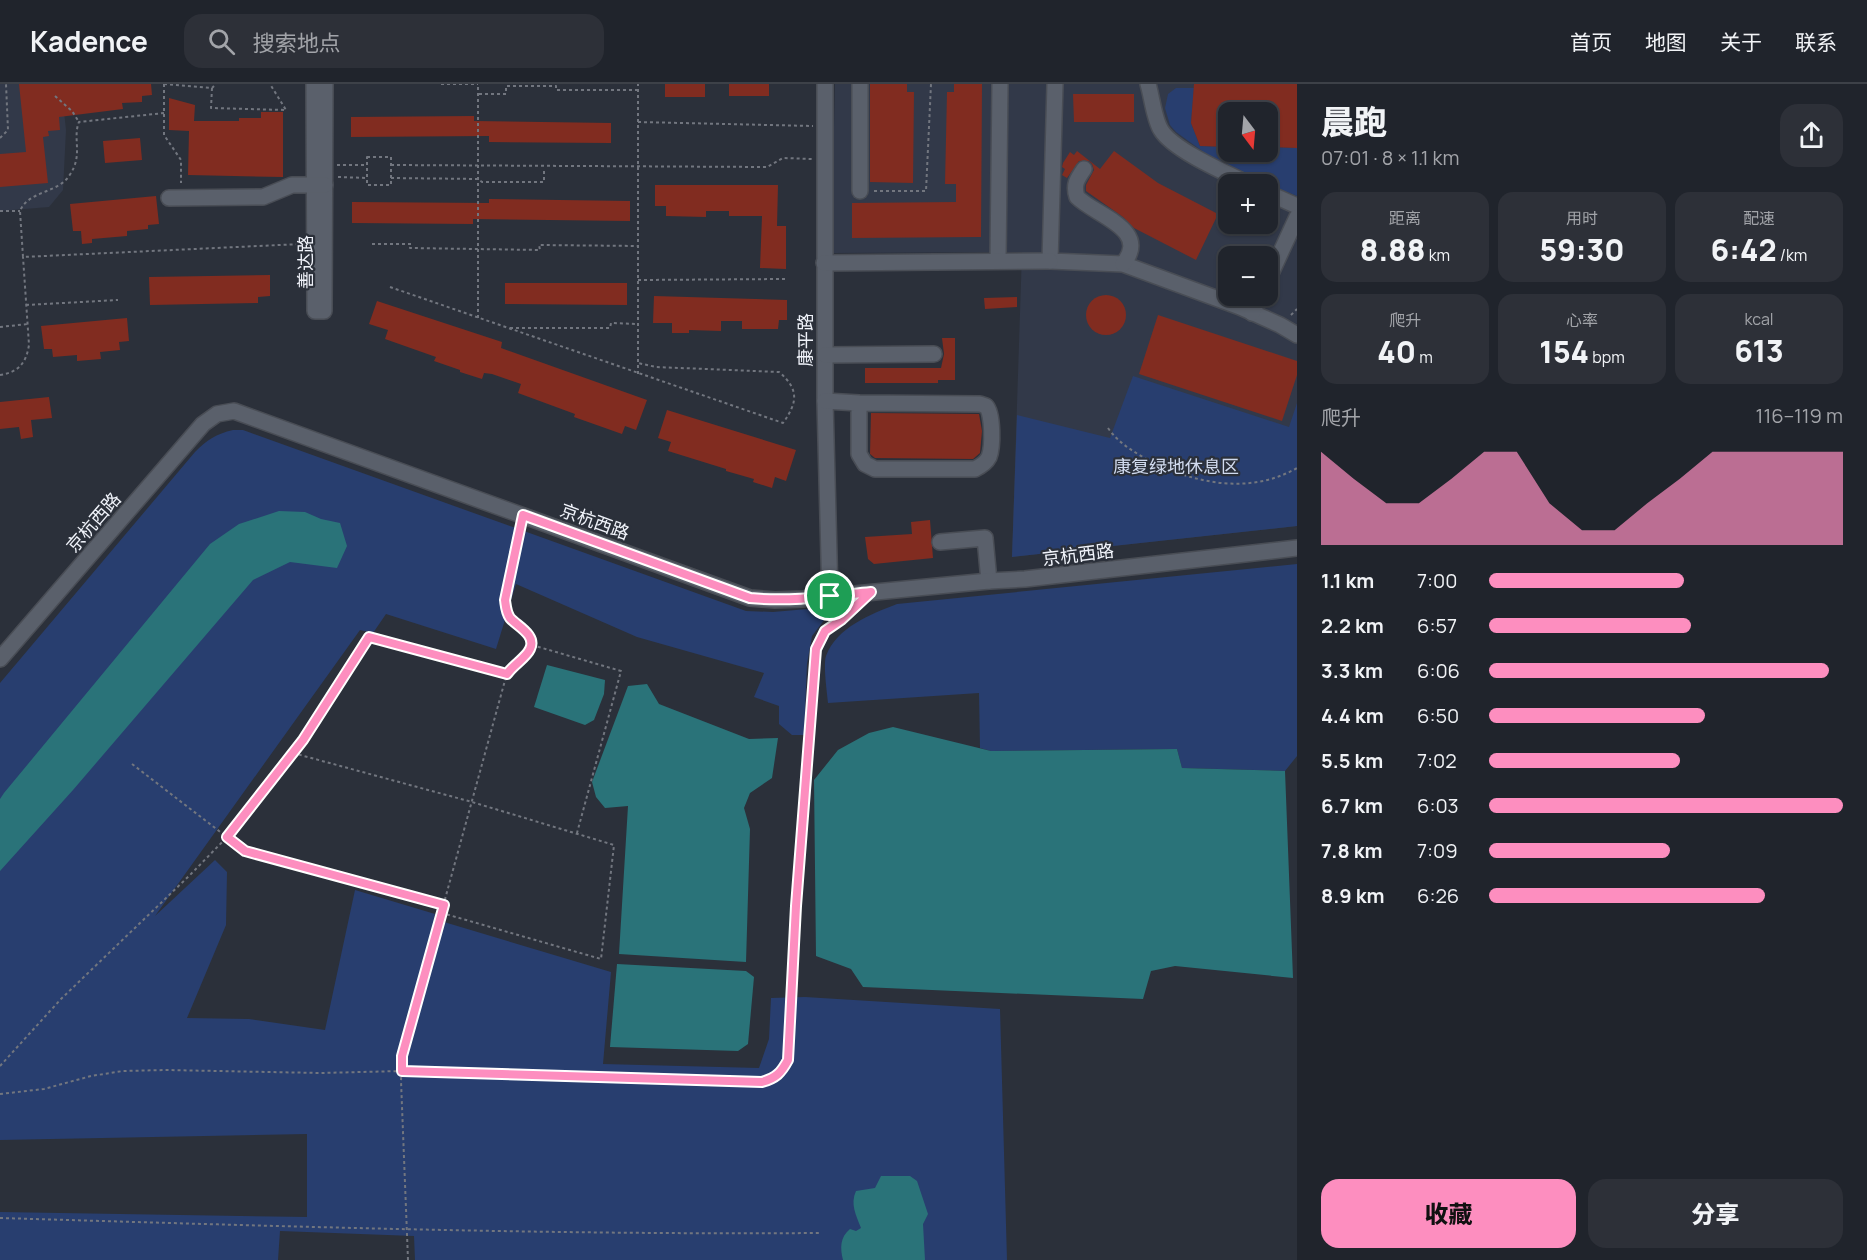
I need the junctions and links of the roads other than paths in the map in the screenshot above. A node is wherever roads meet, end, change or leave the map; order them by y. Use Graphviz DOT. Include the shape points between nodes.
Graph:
graph roads {
  1 [pos="314,84"];
  2 [pos="326,84"];
  3 [pos="825,84"];
  4 [pos="860,84"];
  5 [pos="1000,84"];
  6 [pos="1055,84"];
  7 [pos="1148,84"];
  8 [pos="1084,169"];
  9 [pos="1229,174"];
  10 [pos="322,178"];
  11 [pos="860,191"];
  12 [pos="1278,197"];
  13 [pos="175,198"];
  14 [pos="1297,206"];
  15 [pos="1297,217"];
  16 [pos="1278,258"];
  17 [pos="998,261"];
  18 [pos="1050,261"];
  19 [pos="824,263"];
  20 [pos="1123,264"];
  21 [pos="1255,306"];
  22 [pos="1252,313"];
  23 [pos="1297,335"];
  24 [pos="934,354"];
  25 [pos="825,355"];
  26 [pos="825,401"];
  27 [pos="859,403"];
  28 [pos="940,542"];
  29 [pos="1297,548"];
  30 [pos="989,581"];
  31 [pos="830,596"];
  32 [pos="0,659"];
  1 -- 10 [label="street, 善达路"];
  2 -- 10 [label="street, 善达路"];
  3 -- 19 [label="street, 康平路"];
  4 -- 11 [label="street"];
  5 -- 17 [label="street"];
  6 -- 18 [label="street"];
  7 -- 9 [label="street" via="1159,128 1168,138"];
  8 -- 20 [label="street" via="1075,183 1077,197 1128,234 1130,255"];
  10 -- 10 [label="street, 善达路" via="315,244 315,311 324,311"];
  10 -- 13 [label="street" via="263,197"];
  12 -- 14 [label="street"];
  15 -- 16 [label="street"];
  17 -- 18 [label="street"];
  17 -- 19 [label="street"];
  18 -- 20 [label="street"];
  19 -- 25 [label="street, 康平路"];
  20 -- 22 [label="street"];
  21 -- 22 [label="street"];
  22 -- 23 [label="street"];
  24 -- 25 [label="street"];
  25 -- 26 [label="street, 康平路"];
  26 -- 27 [label="street"];
  26 -- 31 [label="street, 康平路"];
  27 -- 27 [label="street" via="859,454 865,464 875,469 975,469 989,458 991,415 986,406"];
  28 -- 30 [label="street" via="985,538"];
  29 -- 30 [label="street, 京杭西路"];
  30 -- 31 [label="street, 京杭西路"];
  31 -- 32 [label="street, 京杭西路" via="750,598 234,411 216,414 203,424"];
}
